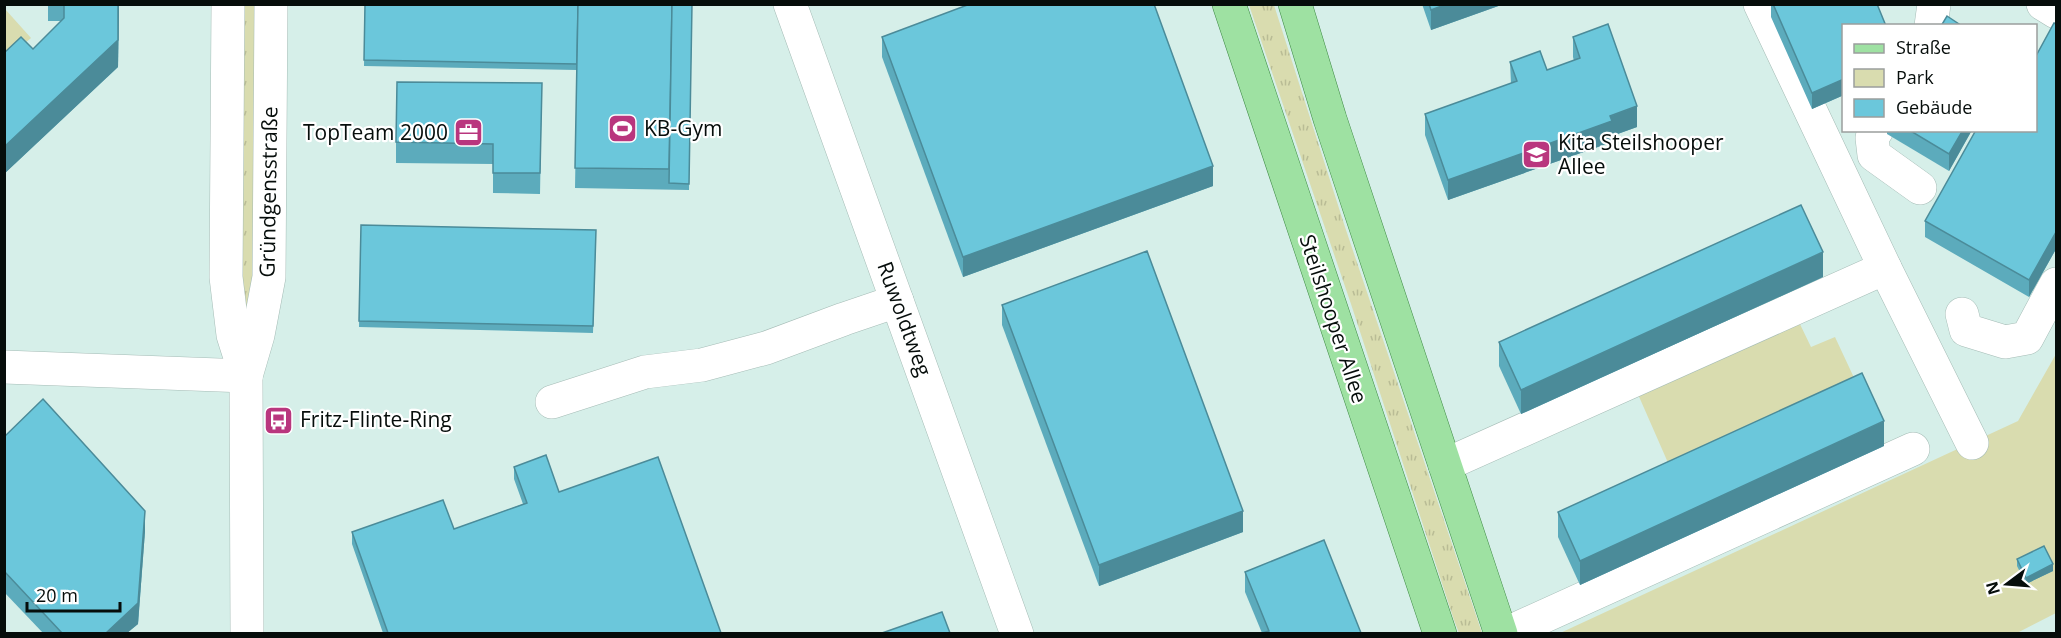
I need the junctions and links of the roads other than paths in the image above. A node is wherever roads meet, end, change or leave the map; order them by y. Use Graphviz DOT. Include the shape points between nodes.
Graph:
graph roads {
  1 [pos="228,4"];
  2 [pos="271,4"];
  3 [pos="790,4"];
  4 [pos="1229,4"];
  5 [pos="1295,4"];
  6 [pos="1760,4"];
  7 [pos="1935,4"];
  8 [pos="2043,4"];
  9 [pos="2056,12"];
  10 [pos="1932,24"];
  11 [pos="1876,132"];
  12 [pos="1920,188"];
  13 [pos="1885,268"];
  14 [pos="2056,284"];
  15 [pos="897,301"];
  16 [pos="1962,314"];
  17 [pos="4,366"];
  18 [pos="246,376"];
  19 [pos="552,402"];
  20 [pos="1972,443"];
  21 [pos="1913,449"];
  22 [pos="1445,465"];
  23 [pos="247,633"];
  24 [pos="1017,633"];
  25 [pos="1440,633"];
  26 [pos="1503,633"];
  1 -- 18 [label="street, Gründgensstraße" via="226,277 233,335"];
  2 -- 18 [label="street, Gründgensstraße" via="269,277"];
  3 -- 15 [label="street, Ruwoldtweg"];
  4 -- 25 [label="main road, Steilshooper Allee"];
  5 -- 22 [label="main road"];
  6 -- 13 [label="street"];
  7 -- 10 [label="street"];
  8 -- 9 [label="street"];
  11 -- 12 [label="street" via="1872,138 1874,155"];
  13 -- 20 [label="street"];
  13 -- 22 [label="street"];
  14 -- 16 [label="street" via="2027,338 2005,342 1966,330"];
  15 -- 19 [label="street" via="766,348 702,365 645,372"];
  15 -- 24 [label="street, Ruwoldtweg"];
  17 -- 18 [label="street"];
  18 -- 23 [label="street, Gründgensstraße"];
  21 -- 26 [label="street"];
  22 -- 26 [label="main road"];
}
